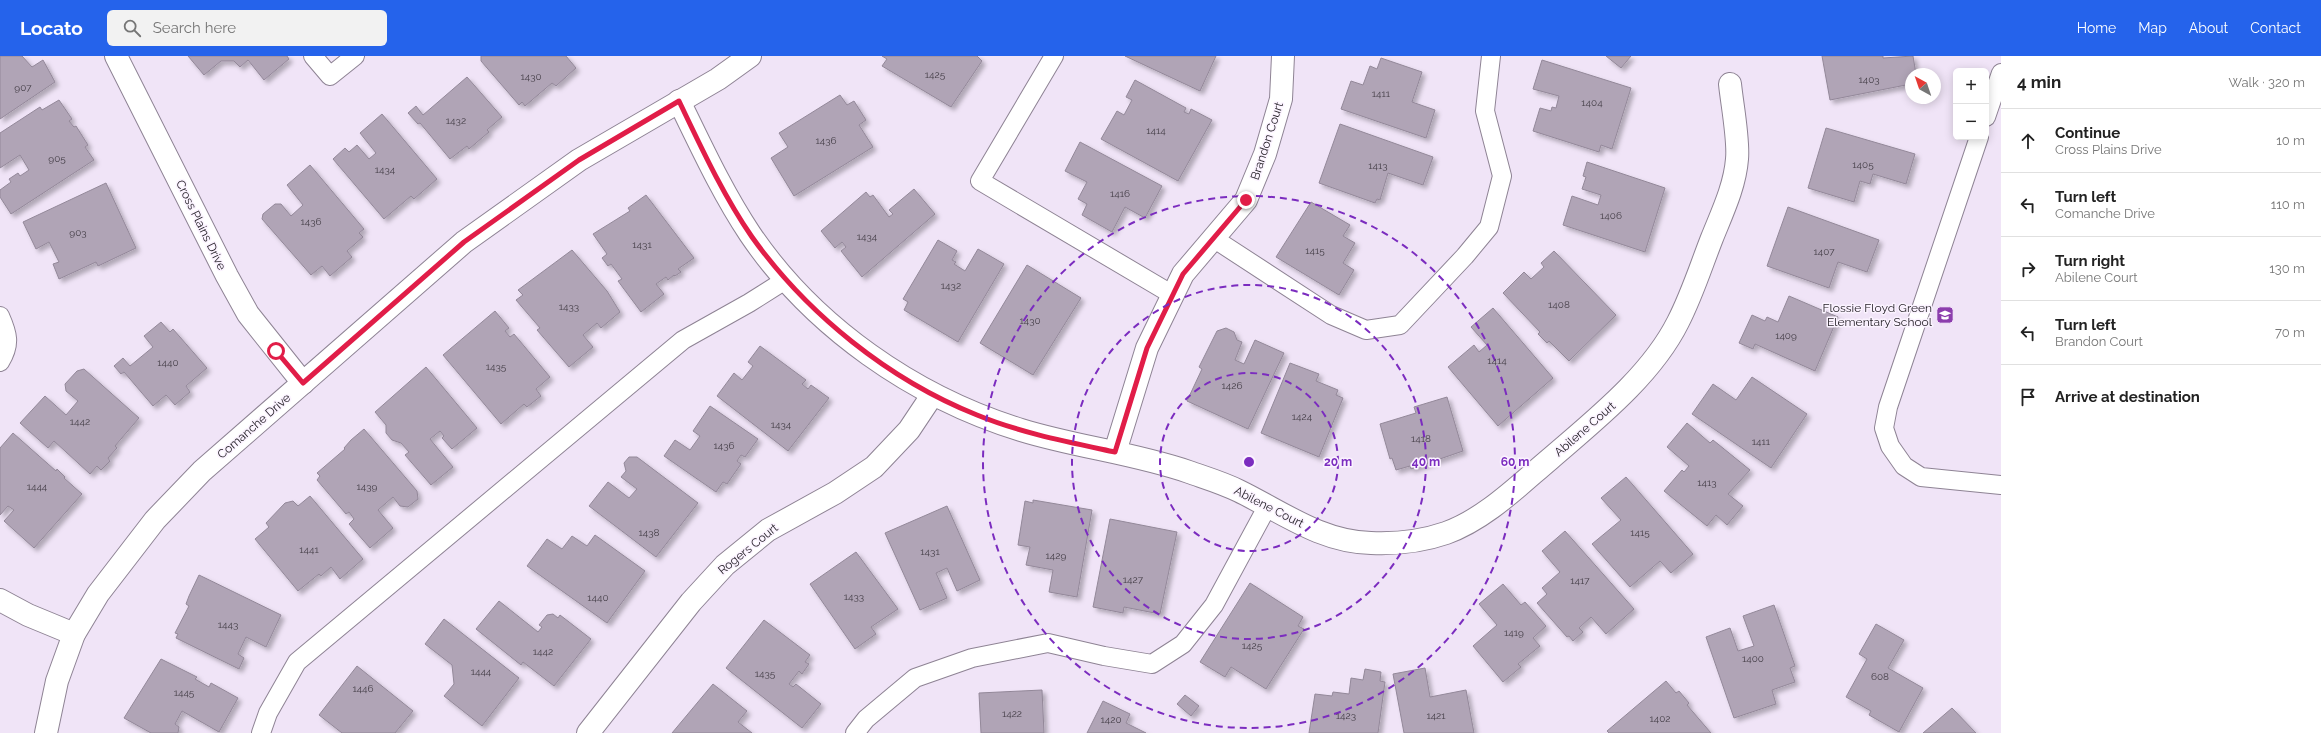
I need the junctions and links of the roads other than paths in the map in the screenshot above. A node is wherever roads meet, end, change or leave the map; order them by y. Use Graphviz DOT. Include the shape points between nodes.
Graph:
graph roads {
  1 [pos="116,56"];
  2 [pos="314,56"];
  3 [pos="355,56"];
  4 [pos="750,56"];
  5 [pos="1054,56"];
  6 [pos="1283,56"];
  7 [pos="1491,56"];
  8 [pos="2001,73"];
  9 [pos="1730,84"];
  10 [pos="679,101"];
  11 [pos="1989,108"];
  12 [pos="1978,140"];
  13 [pos="1213,238"];
  14 [pos="787,279"];
  15 [pos="1173,295"];
  16 [pos="0,316"];
  17 [pos="0,362"];
  18 [pos="303,383"];
  19 [pos="932,394"];
  20 [pos="1115,452"];
  21 [pos="2001,485"];
  22 [pos="1267,507"];
  23 [pos="0,600"];
  24 [pos="74,634"];
  25 [pos="46,733"];
  26 [pos="261,733"];
  27 [pos="588,733"];
  28 [pos="855,733"];
  1 -- 18 [label="street, Cross Plains Drive" via="244,308"];
  2 -- 3 [label="lane" via="330,76"];
  4 -- 10 [label="street, Comanche Drive" via="718,79"];
  5 -- 15 [label="lane" via="980,181"];
  6 -- 13 [label="street, Brandon Court" via="1281,99 1265,154 1246,200"];
  7 -- 13 [label="lane" via="1485,111 1502,176 1489,227 1400,325 1366,330 1330,315"];
  8 -- 11 [label="lane"];
  9 -- 22 [label="street, Abilene Court" via="1738,158 1726,204 1677,324 1648,366 1616,402 1479,517 1445,534 1408,541 1370,543 1344,540 1301,525"];
  10 -- 14 [label="street, Abilene Court" via="731,204 752,237"];
  10 -- 18 [label="street, Comanche Drive" via="579,160 464,242"];
  12 -- 21 [label="lane" via="1888,407 1884,428 1890,446 1904,466 1921,477"];
  13 -- 15 [label="street, Brandon Court" via="1183,274"];
  14 -- 19 [label="street, Abilene Court" via="823,317 855,344"];
  14 -- 26 [label="lane" via="749,304 683,340 297,662 268,713"];
  15 -- 20 [label="street, Brandon Court" via="1147,348"];
  16 -- 17 [label="lane" via="7,332 8,350"];
  18 -- 24 [label="street, Comanche Drive" via="202,471 155,520 98,594"];
  19 -- 20 [label="street, Abilene Court" via="977,415 1023,431"];
  19 -- 27 [label="street, Rogers Court" via="909,430 874,467 836,492 768,530 725,565 692,602"];
  20 -- 22 [label="street, Abilene Court" via="1170,465 1212,480"];
  22 -- 28 [label="lane" via="1214,605 1183,644 1152,664 1048,643 972,658 915,678 866,719"];
  23 -- 24 [label="street"];
  24 -- 25 [label="street, Comanche Drive" via="56,680"];
}
